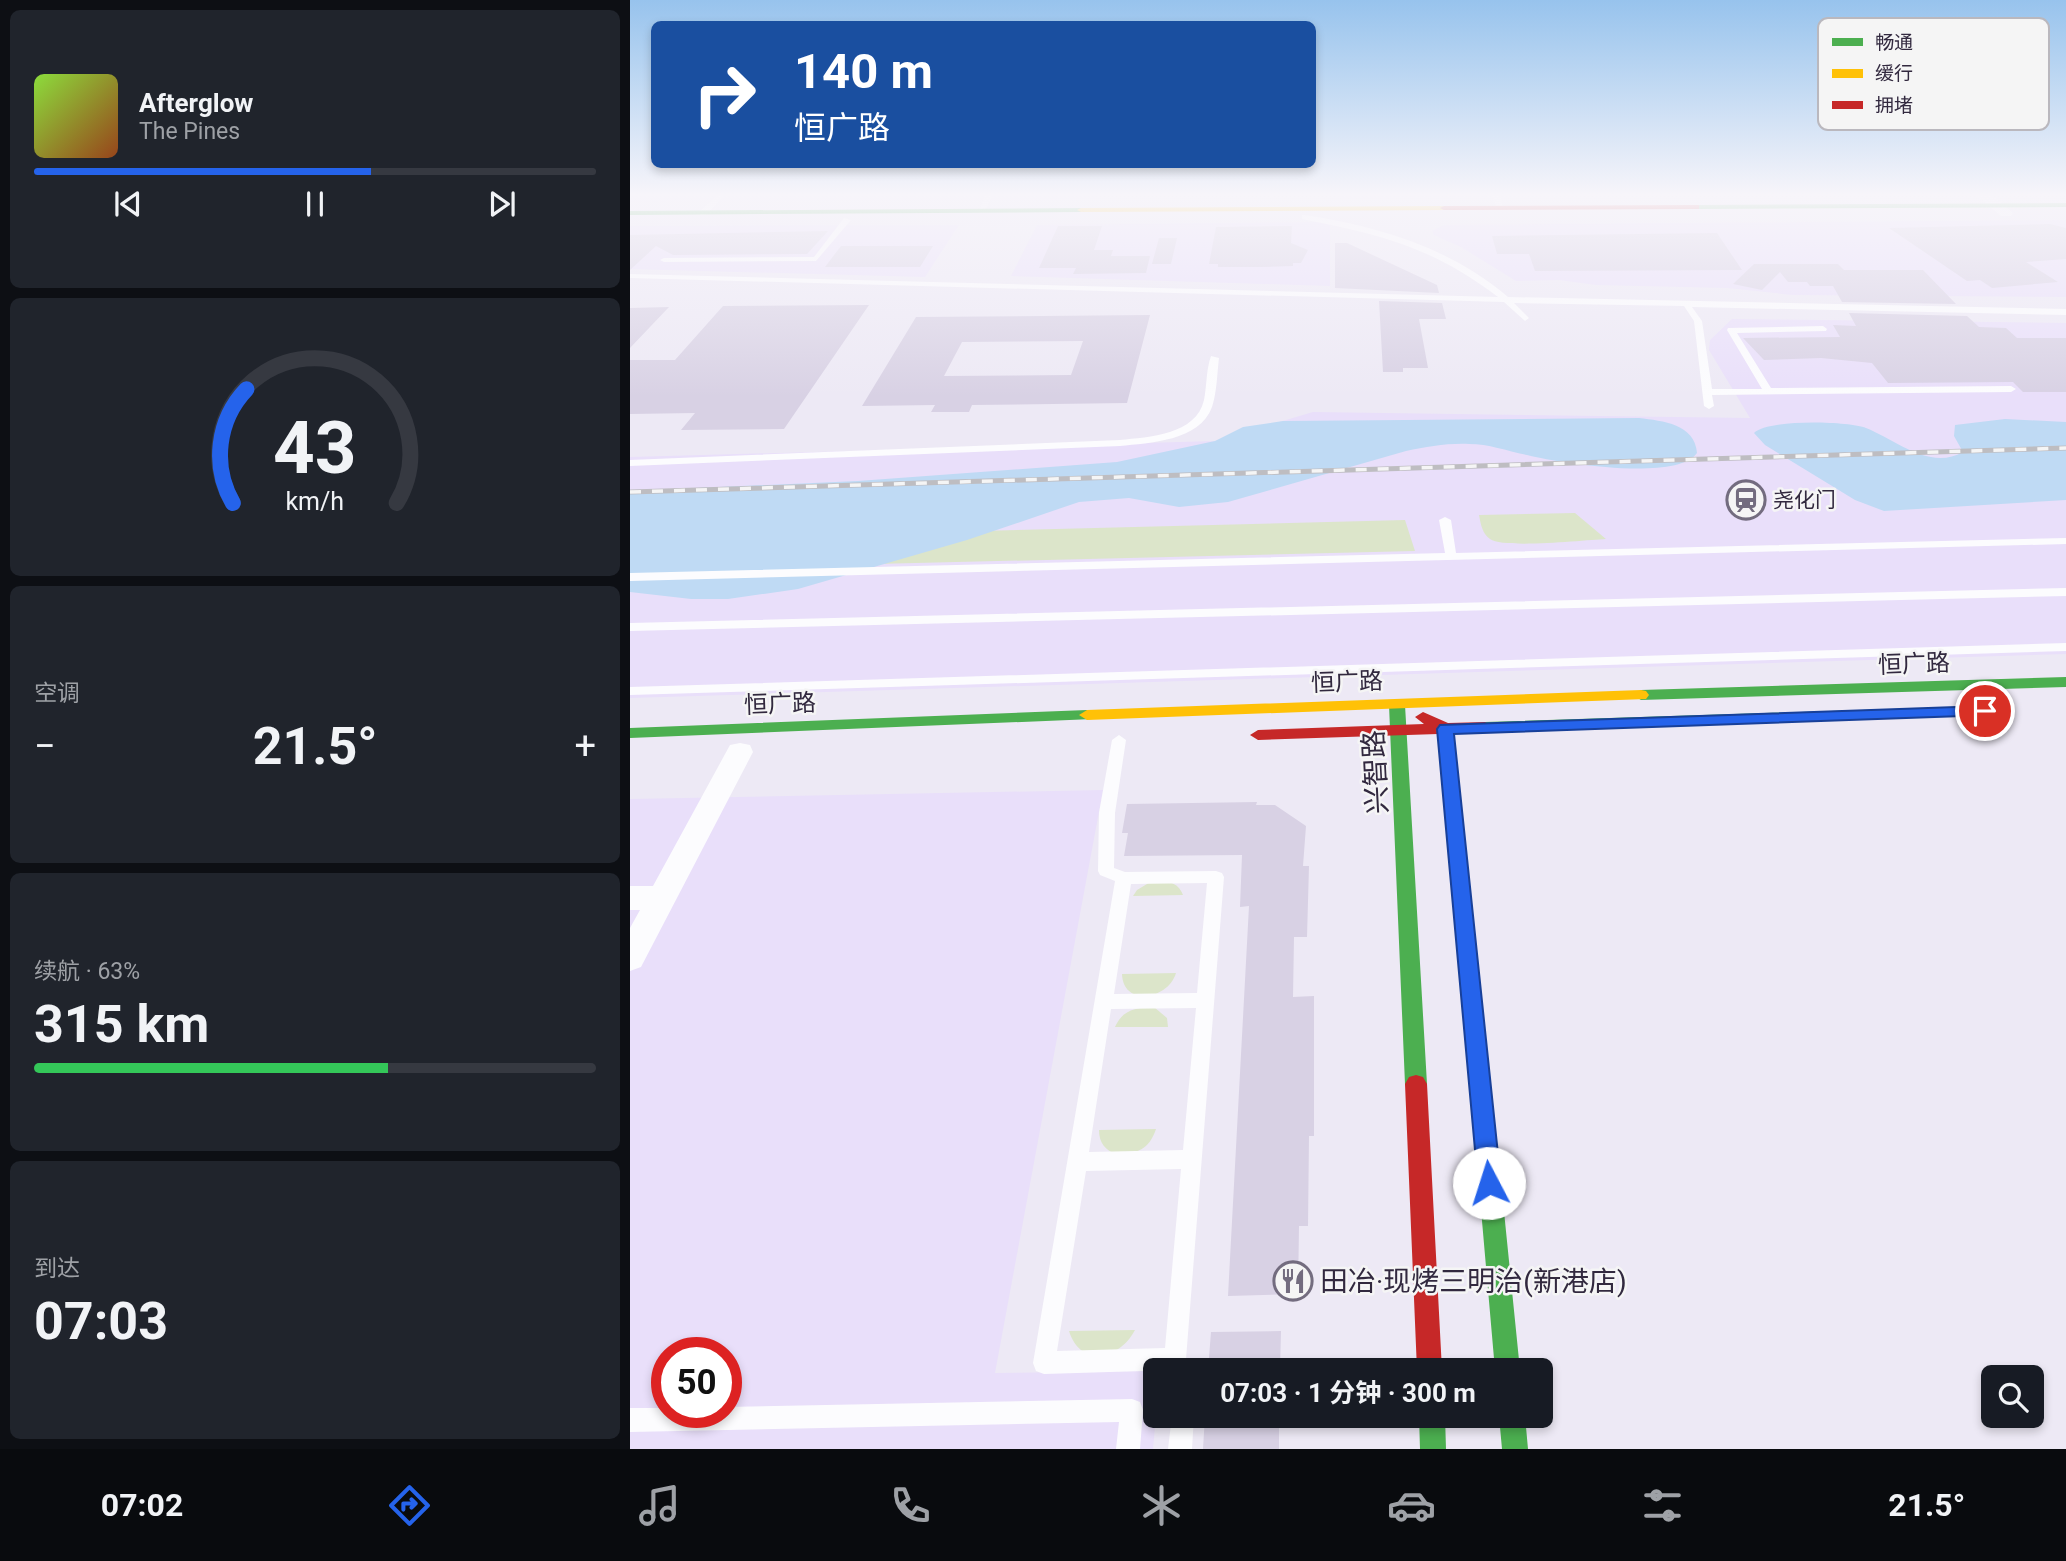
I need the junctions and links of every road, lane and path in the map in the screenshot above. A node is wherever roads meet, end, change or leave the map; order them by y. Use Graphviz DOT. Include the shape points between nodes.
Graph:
graph roads {
  1 [pos="1446,262"];
  2 [pos="630,276"];
  3 [pos="1508,300"];
  4 [pos="1686,304"];
  5 [pos="2066,312"];
  6 [pos="1525,318"];
  7 [pos="1823,329"];
  8 [pos="1214,358"];
  9 [pos="2011,389"];
  10 [pos="1768,391"];
  11 [pos="1707,392"];
  12 [pos="1709,406"];
  13 [pos="630,463"];
  14 [pos="1445,520"];
  15 [pos="2066,541"];
  16 [pos="1451,556"];
  17 [pos="630,577"];
  18 [pos="2066,592"];
  19 [pos="630,627"];
  20 [pos="2066,647"];
  21 [pos="2066,682"];
  22 [pos="630,691"];
  23 [pos="1397,703"];
  24 [pos="1969,711"];
  25 [pos="1445,729"];
  26 [pos="1400,730"];
  27 [pos="630,733"];
  28 [pos="1240,736"];
  29 [pos="1119,740"];
  30 [pos="740,752"];
  31 [pos="1124,878"];
  32 [pos="630,898"];
  33 [pos="662,898"];
  34 [pos="630,958"];
  35 [pos="1206,1000"];
  36 [pos="1104,1002"];
  37 [pos="1192,1159"];
  38 [pos="1077,1162"];
  39 [pos="1176,1358"];
  40 [pos="1429,1358"];
  41 [pos="1507,1358"];
  42 [pos="1143,1364"];
  43 [pos="630,1420"];
  44 [pos="1182,1428"];
  45 [pos="1432,1428"];
  46 [pos="1513,1428"];
  47 [pos="1128,1449"];
  48 [pos="1180,1449"];
  49 [pos="1433,1449"];
  50 [pos="1515,1449"];
  1 -- 3 [label="lane" via="1475,275"];
  2 -- 3 [label="lane"];
  3 -- 4 [label="lane"];
  3 -- 6 [label="lane"];
  4 -- 5 [label="lane"];
  4 -- 11 [label="lane" via="1698,321"];
  7 -- 10 [label="lane" via="1731,330"];
  8 -- 13 [label="lane" via="1206,411 1190,426 1161,438"];
  9 -- 10 [label="lane"];
  10 -- 11 [label="lane"];
  11 -- 12 [label="lane"];
  14 -- 16 [label="lane"];
  15 -- 16 [label="lane"];
  16 -- 17 [label="lane"];
  18 -- 19 [label="lane"];
  20 -- 22 [label="lane"];
  21 -- 23 [label="main road, 恒广路"];
  23 -- 25 [label="main road, 兴智路"];
  23 -- 26 [label="main road, 兴智路"];
  23 -- 27 [label="main road, 恒广路"];
  24 -- 25 [label="main road, 恒广路"];
  25 -- 26 [label="main road, 恒广路"];
  25 -- 41 [label="main road"];
  26 -- 28 [label="main road, 恒广路"];
  26 -- 40 [label="main road, 兴智路"];
  29 -- 31 [label="lane" via="1107,813 1106,871"];
  30 -- 33 [label="street"];
  31 -- 35 [label="lane" via="1216,877"];
  31 -- 36 [label="lane"];
  32 -- 33 [label="street"];
  33 -- 34 [label="street"];
  35 -- 36 [label="lane"];
  35 -- 37 [label="lane"];
  36 -- 38 [label="lane"];
  37 -- 38 [label="lane"];
  37 -- 39 [label="lane"];
  38 -- 42 [label="lane" via="1044,1363"];
  43 -- 47 [label="lane" via="1132,1410"];
  44 -- 48 [label="lane"];
  45 -- 49 [label="main road"];
  46 -- 50 [label="main road"];
}
